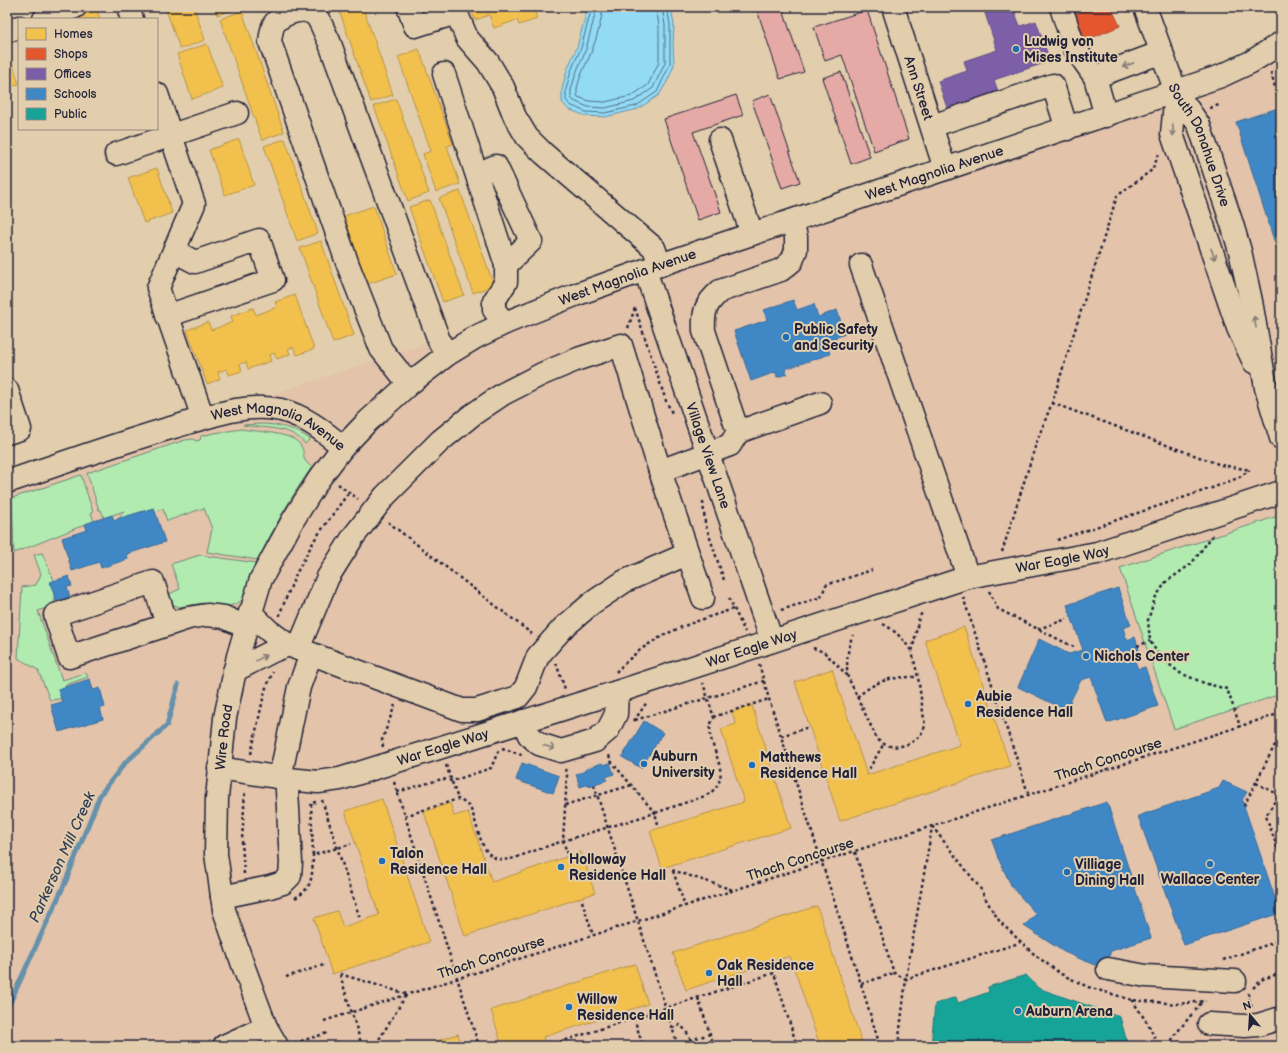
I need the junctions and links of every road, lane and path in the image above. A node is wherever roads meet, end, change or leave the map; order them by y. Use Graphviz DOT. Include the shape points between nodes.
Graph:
graph roads {
  1 [pos="75,7"];
  2 [pos="128,7"];
  3 [pos="408,7"];
  4 [pos="893,7"];
  5 [pos="1061,7"];
  6 [pos="1146,7"];
  7 [pos="455,10"];
  8 [pos="47,18"];
  9 [pos="132,18"];
  10 [pos="18,27"];
  11 [pos="7,31"];
  12 [pos="1281,43"];
  13 [pos="1162,52"];
  14 [pos="1271,72"];
  15 [pos="444,74"];
  16 [pos="1094,77"];
  17 [pos="1176,92"];
  18 [pos="158,97"];
  19 [pos="1279,98"];
  20 [pos="1218,104"];
  21 [pos="1210,108"];
  22 [pos="1280,108"];
  23 [pos="237,113"];
  24 [pos="1106,116"];
  25 [pos="932,126"];
  26 [pos="1067,128"];
  27 [pos="171,136"];
  28 [pos="720,140"];
  29 [pos="1159,153"];
  30 [pos="116,154"];
  31 [pos="945,169"];
  32 [pos="477,174"];
  33 [pos="792,221"];
  34 [pos="752,234"];
  35 [pos="174,251"];
  36 [pos="506,265"];
  37 [pos="861,265"];
  38 [pos="653,268"];
  39 [pos="635,308"];
  40 [pos="168,316"];
  41 [pos="505,323"];
  42 [pos="448,354"];
  43 [pos="409,384"];
  44 [pos="1266,388"];
  45 [pos="7,390"];
  46 [pos="820,403"];
  47 [pos="1052,403"];
  48 [pos="203,418"];
  49 [pos="676,420"];
  50 [pos="1277,420"];
  51 [pos="738,432"];
  52 [pos="7,433"];
  53 [pos="1281,438"];
  54 [pos="343,447"];
  55 [pos="707,453"];
  56 [pos="660,471"];
  57 [pos="7,482"];
  58 [pos="335,482"];
  59 [pos="349,492"];
  60 [pos="1281,492"];
  61 [pos="703,501"];
  62 [pos="373,511"];
  63 [pos="1214,534"];
  64 [pos="1051,542"];
  65 [pos="1002,552"];
  66 [pos="688,554"];
  67 [pos="872,570"];
  68 [pos="724,580"];
  69 [pos="973,586"];
  70 [pos="703,598"];
  71 [pos="729,598"];
  72 [pos="733,609"];
  73 [pos="780,610"];
  74 [pos="924,611"];
  75 [pos="280,618"];
  76 [pos="248,619"];
  77 [pos="1067,619"];
  78 [pos="877,622"];
  79 [pos="167,624"];
  80 [pos="856,628"];
  81 [pos="1037,629"];
  82 [pos="746,634"];
  83 [pos="772,641"];
  84 [pos="1150,641"];
  85 [pos="547,646"];
  86 [pos="1137,646"];
  87 [pos="807,647"];
  88 [pos="1076,648"];
  89 [pos="299,649"];
  90 [pos="912,652"];
  91 [pos="758,660"];
  92 [pos="276,665"];
  93 [pos="234,671"];
  94 [pos="847,675"];
  95 [pos="702,677"];
  96 [pos="918,677"];
  97 [pos="764,680"];
  98 [pos="616,683"];
  99 [pos="402,688"];
  100 [pos="565,691"];
  101 [pos="857,697"];
  102 [pos="708,698"];
  103 [pos="769,699"];
  104 [pos="648,702"];
  105 [pos="1281,713"];
  106 [pos="713,717"];
  107 [pos="635,720"];
  108 [pos="523,721"];
  109 [pos="1240,726"];
  110 [pos="630,727"];
  111 [pos="810,727"];
  112 [pos="1281,733"];
  113 [pos="781,736"];
  114 [pos="495,745"];
  115 [pos="883,745"];
  116 [pos="500,747"];
  117 [pos="384,748"];
  118 [pos="608,752"];
  119 [pos="529,757"];
  120 [pos="445,761"];
  121 [pos="564,765"];
  122 [pos="219,768"];
  123 [pos="869,769"];
  124 [pos="248,773"];
  125 [pos="392,778"];
  126 [pos="284,779"];
  127 [pos="452,781"];
  128 [pos="1256,783"];
  129 [pos="594,784"];
  130 [pos="632,785"];
  131 [pos="1281,791"];
  132 [pos="397,792"];
  133 [pos="1278,795"];
  134 [pos="598,796"];
  135 [pos="1029,796"];
  136 [pos="458,799"];
  137 [pos="322,800"];
  138 [pos="313,802"];
  139 [pos="565,805"];
  140 [pos="1244,806"];
  141 [pos="655,813"];
  142 [pos="405,816"];
  143 [pos="658,824"];
  144 [pos="932,826"];
  145 [pos="608,827"];
  146 [pos="563,841"];
  147 [pos="351,844"];
  148 [pos="337,848"];
  149 [pos="855,852"];
  150 [pos="313,855"];
  151 [pos="568,855"];
  152 [pos="1281,858"];
  153 [pos="822,862"];
  154 [pos="291,863"];
  155 [pos="245,878"];
  156 [pos="733,891"];
  157 [pos="222,897"];
  158 [pos="582,901"];
  159 [pos="684,906"];
  160 [pos="360,919"];
  161 [pos="637,922"];
  162 [pos="593,935"];
  163 [pos="1281,940"];
  164 [pos="1222,961"];
  165 [pos="324,964"];
  166 [pos="1108,969"];
  167 [pos="894,973"];
  168 [pos="1281,973"];
  169 [pos="286,977"];
  170 [pos="458,978"];
  171 [pos="906,979"];
  172 [pos="1235,982"];
  173 [pos="861,984"];
  174 [pos="408,994"];
  175 [pos="698,998"];
  176 [pos="1132,1000"];
  177 [pos="1202,1002"];
  178 [pos="666,1008"];
  179 [pos="352,1012"];
  180 [pos="634,1018"];
  181 [pos="1281,1018"];
  182 [pos="324,1021"];
  183 [pos="1209,1024"];
  184 [pos="1258,1025"];
  185 [pos="266,1027"];
  186 [pos="672,1028"];
  187 [pos="327,1033"];
  188 [pos="710,1034"];
  189 [pos="690,1040"];
  190 [pos="286,1045"];
  191 [pos="224,1046"];
  192 [pos="362,1046"];
  193 [pos="375,1046"];
  194 [pos="479,1046"];
  195 [pos="558,1046"];
  196 [pos="643,1046"];
  197 [pos="678,1046"];
  198 [pos="692,1046"];
  199 [pos="714,1046"];
  200 [pos="796,1046"];
  201 [pos="880,1046"];
  202 [pos="898,1046"];
  203 [pos="1161,1046"];
  204 [pos="1169,1046"];
  1 -- 8 [label="street"];
  2 -- 9 [label="street"];
  3 -- 7 [label="street" via="415,26"];
  4 -- 25 [label="street, Ann Street"];
  5 -- 16 [label="street" via="1074,47"];
  6 -- 13 [label="street"];
  7 -- 38 [label="street, Village View Lane" via="467,38 488,62 503,87 515,117 527,137 542,153 654,248"];
  10 -- 11 [label="street"];
  12 -- 17 [label="street, West Magnolia Avenue" via="1251,62"];
  13 -- 16 [label="street, one-way"];
  13 -- 17 [label="street"];
  14 -- 19 [label="path"];
  15 -- 32 [label="street"];
  16 -- 24 [label="street"];
  17 -- 24 [label="street, West Magnolia Avenue"];
  44 -- 17 [label="street, South Donahue Drive, one-way" via="1251,301 1232,224 1199,125"];
  17 -- 44 [label="street, South Donahue Drive, one-way" via="1172,134 1238,328"];
  18 -- 27 [label="street"];
  19 -- 22 [label="path"];
  20 -- 21 [label="path"];
  23 -- 27 [label="street"];
  24 -- 26 [label="street, West Magnolia Avenue"];
  25 -- 26 [label="street" via="1053,85"];
  25 -- 31 [label="street, Ann Street"];
  26 -- 31 [label="street, West Magnolia Avenue"];
  27 -- 30 [label="street"];
  27 -- 35 [label="street" via="194,204"];
  28 -- 34 [label="street"];
  29 -- 47 [label="path" via="1152,170 1117,196"];
  31 -- 33 [label="street, West Magnolia Avenue"];
  32 -- 36 [label="street"];
  32 -- 36 [label="street" via="496,166 531,241"];
  33 -- 34 [label="street, West Magnolia Avenue"];
  33 -- 51 [label="street" via="796,237 796,250 792,261 781,270 720,291 712,297 703,318 704,331"];
  34 -- 38 [label="street, West Magnolia Avenue"];
  35 -- 40 [label="street" via="158,288"];
  35 -- 40 [label="street" via="196,262 259,240 272,280"];
  36 -- 41 [label="street" via="506,282 494,301 494,310"];
  37 -- 69 [label="street"];
  38 -- 41 [label="street, West Magnolia Avenue" via="574,295"];
  38 -- 55 [label="street, Village View Lane"];
  39 -- 49 [label="path" via="666,402"];
  40 -- 48 [label="street"];
  41 -- 42 [label="street, West Magnolia Avenue"];
  42 -- 43 [label="street, West Magnolia Avenue"];
  42 -- 43 [label="street" via="440,343 329,41 316,16 300,11 284,15 271,29 270,42 348,265 381,349"];
  43 -- 54 [label="street, West Magnolia Avenue"];
  44 -- 50 [label="street, South Donahue Drive"];
  45 -- 52 [label="street" via="20,429"];
  46 -- 51 [label="street"];
  47 -- 64 [label="path" via="1221,465 1250,470 1238,478 1212,488"];
  47 -- 65 [label="path"];
  48 -- 54 [label="street, West Magnolia Avenue" via="245,409 280,410 320,427"];
  48 -- 57 [label="street, West Magnolia Avenue"];
  50 -- 53 [label="street, South Donahue Drive"];
  51 -- 55 [label="street" via="730,445"];
  54 -- 76 [label="street, Wire Road" via="293,520 261,579"];
  55 -- 56 [label="street"];
  55 -- 83 [label="street, Village View Lane"];
  56 -- 62 [label="street" via="621,345 578,359 503,394 440,441"];
  56 -- 66 [label="street"];
  58 -- 59 [label="path"];
  59 -- 62 [label="path"];
  59 -- 75 [label="path" via="315,540 296,574"];
  60 -- 69 [label="street, War Eagle Way" via="1097,553"];
  61 -- 68 [label="path" via="705,523"];
  62 -- 85 [label="path"];
  62 -- 89 [label="street" via="328,577"];
  63 -- 84 [label="path" via="1192,564 1166,582 1154,598 1148,620"];
  66 -- 70 [label="street"];
  66 -- 85 [label="street" via="625,581 592,603"];
  67 -- 73 [label="path" via="826,585 821,596"];
  69 -- 81 [label="path" via="998,609"];
  69 -- 83 [label="street, War Eagle Way"];
  69 -- 135 [label="path"];
  71 -- 72 [label="path"];
  72 -- 82 [label="path"];
  72 -- 98 [label="path" via="691,623 645,646"];
  74 -- 90 [label="path" via="919,617"];
  76 -- 79 [label="street" via="207,615"];
  76 -- 89 [label="street"];
  76 -- 93 [label="street, Wire Road"];
  77 -- 81 [label="path"];
  78 -- 90 [label="path" via="891,628 903,638"];
  79 -- 79 [label="street" via="69,657 55,614 153,582"];
  80 -- 94 [label="path" via="847,653"];
  81 -- 88 [label="path"];
  83 -- 98 [label="street, War Eagle Way"];
  84 -- 86 [label="path"];
  84 -- 109 [label="path" via="1160,657 1180,674 1227,689"];
  85 -- 99 [label="street" via="538,656 526,687 518,697 477,710 462,710"];
  85 -- 100 [label="path" via="551,648"];
  87 -- 94 [label="path" via="824,652"];
  93 -- 89 [label="street, one-way" via="273,651"];
  89 -- 99 [label="street"];
  89 -- 126 [label="street" via="300,687"];
  90 -- 96 [label="path"];
  91 -- 97 [label="path"];
  92 -- 124 [label="path" via="265,690"];
  93 -- 122 [label="street, Wire Road"];
  94 -- 101 [label="path"];
  95 -- 102 [label="path"];
  96 -- 101 [label="path" via="885,679"];
  96 -- 115 [label="path" via="925,726 923,733 912,742 899,746"];
  97 -- 102 [label="path"];
  97 -- 103 [label="path"];
  98 -- 108 [label="street, War Eagle Way"];
  108 -- 98 [label="street, one-way" via="529,735 539,744 561,751 596,741 608,730 616,714"];
  99 -- 117 [label="path" via="382,740"];
  101 -- 115 [label="path" via="877,739"];
  102 -- 106 [label="path"];
  102 -- 107 [label="path"];
  103 -- 106 [label="path"];
  103 -- 113 [label="path"];
  104 -- 107 [label="path"];
  105 -- 109 [label="path, Thach Concourse"];
  106 -- 141 [label="path" via="709,731 719,763 719,783 705,796"];
  107 -- 110 [label="path"];
  108 -- 126 [label="street, War Eagle Way" via="340,779 318,782"];
  109 -- 135 [label="path, Thach Concourse"];
  111 -- 113 [label="path"];
  112 -- 128 [label="path"];
  113 -- 153 [label="path"];
  114 -- 116 [label="path"];
  115 -- 123 [label="path"];
  116 -- 119 [label="path"];
  116 -- 127 [label="path" via="491,768"];
  118 -- 130 [label="path" via="610,760"];
  120 -- 127 [label="path"];
  121 -- 139 [label="path" via="567,775"];
  122 -- 124 [label="street, War Eagle Way"];
  122 -- 157 [label="street, Wire Road" via="216,854"];
  124 -- 126 [label="street, War Eagle Way"];
  124 -- 155 [label="path" via="242,840"];
  125 -- 132 [label="path"];
  126 -- 154 [label="street" via="287,790"];
  127 -- 132 [label="path" via="442,779"];
  127 -- 136 [label="path"];
  128 -- 133 [label="path"];
  128 -- 140 [label="path"];
  129 -- 134 [label="path"];
  130 -- 134 [label="path"];
  130 -- 141 [label="path"];
  131 -- 133 [label="path"];
  132 -- 142 [label="path"];
  133 -- 152 [label="path" via="1266,816"];
  134 -- 139 [label="path"];
  134 -- 145 [label="path"];
  135 -- 144 [label="path, Thach Concourse"];
  136 -- 142 [label="path"];
  136 -- 146 [label="path" via="470,808 485,849 498,858 509,859"];
  137 -- 148 [label="path"];
  138 -- 150 [label="path"];
  139 -- 146 [label="path"];
  141 -- 143 [label="path"];
  141 -- 145 [label="path"];
  142 -- 170 [label="path"];
  144 -- 149 [label="path, Thach Concourse"];
  144 -- 171 [label="path"];
  144 -- 171 [label="path" via="980,888 1000,922 1020,942"];
  145 -- 146 [label="path"];
  145 -- 161 [label="path"];
  146 -- 151 [label="path"];
  147 -- 148 [label="path"];
  148 -- 150 [label="path"];
  148 -- 160 [label="path"];
  149 -- 153 [label="path, Thach Concourse"];
  149 -- 167 [label="path"];
  150 -- 154 [label="path"];
  153 -- 156 [label="path, Thach Concourse"];
  153 -- 173 [label="path"];
  154 -- 157 [label="street" via="290,876 283,883"];
  156 -- 159 [label="path, Thach Concourse"];
  156 -- 159 [label="path" via="672,870"];
  157 -- 185 [label="street, Wire Road" via="224,910"];
  158 -- 162 [label="path"];
  159 -- 161 [label="path, Thach Concourse"];
  161 -- 162 [label="path, Thach Concourse"];
  161 -- 178 [label="path"];
  162 -- 170 [label="path, Thach Concourse"];
  163 -- 164 [label="path"];
  165 -- 169 [label="path"];
  166 -- 172 [label="street" via="1146,976"];
  167 -- 171 [label="path"];
  167 -- 173 [label="path"];
  168 -- 184 [label="path" via="1263,979 1250,992 1248,997"];
  170 -- 174 [label="path, Thach Concourse"];
  170 -- 194 [label="path"];
  171 -- 202 [label="path"];
  173 -- 201 [label="path"];
  174 -- 179 [label="path, Thach Concourse"];
  174 -- 179 [label="path" via="340,974"];
  174 -- 193 [label="path"];
  175 -- 178 [label="path"];
  175 -- 188 [label="path"];
  175 -- 200 [label="path" via="774,973"];
  176 -- 203 [label="path"];
  177 -- 204 [label="path"];
  178 -- 180 [label="path"];
  178 -- 186 [label="path"];
  179 -- 182 [label="path, Thach Concourse"];
  179 -- 192 [label="path"];
  180 -- 195 [label="path" via="557,1043"];
  180 -- 196 [label="path"];
  181 -- 184 [label="street"];
  183 -- 184 [label="street"];
  185 -- 190 [label="street, Wire Road"];
  185 -- 191 [label="street"];
  186 -- 189 [label="path" via="680,1025"];
  186 -- 197 [label="path"];
  187 -- 190 [label="path"];
  188 -- 189 [label="path"];
  188 -- 199 [label="path"];
  189 -- 198 [label="path"];
}
